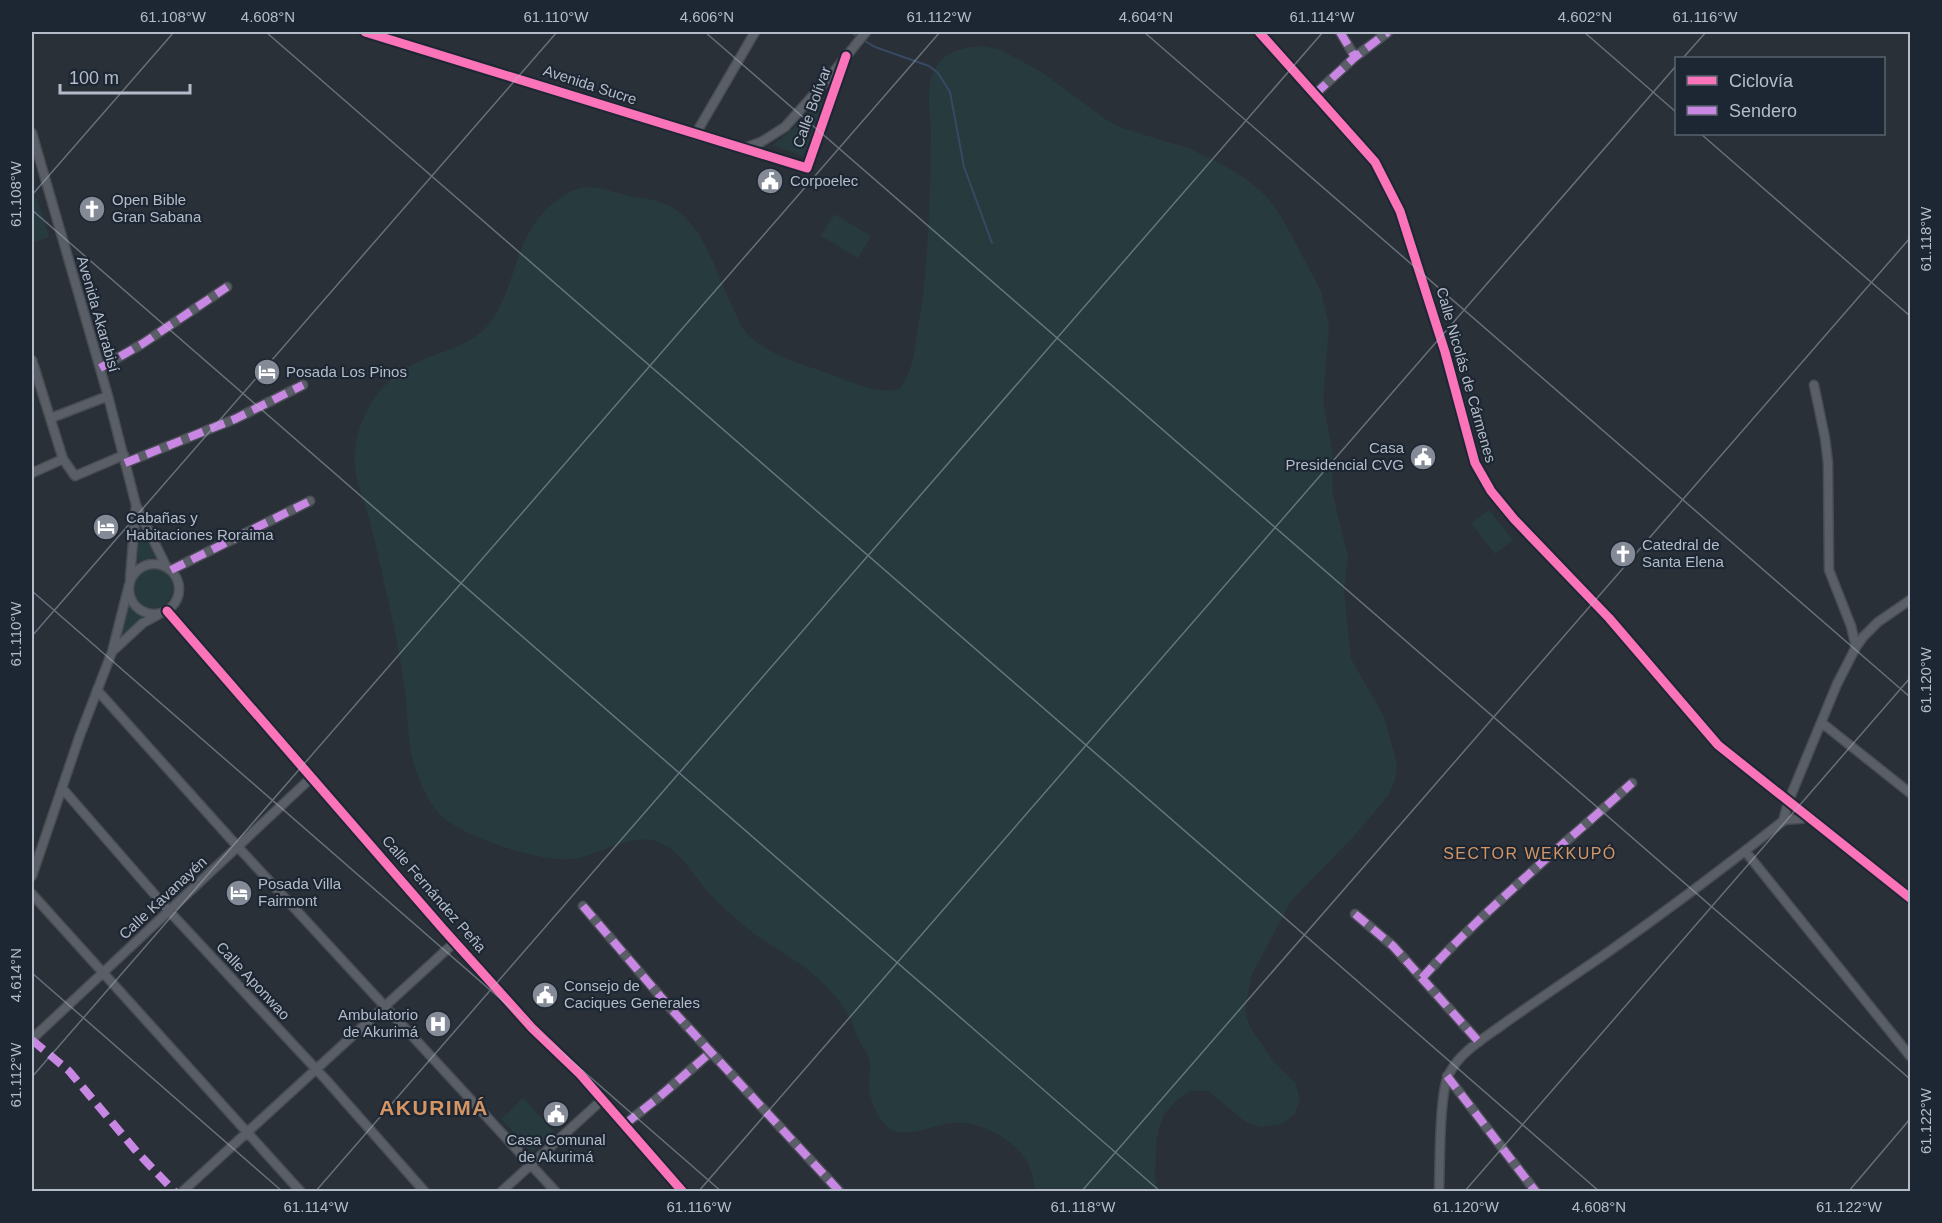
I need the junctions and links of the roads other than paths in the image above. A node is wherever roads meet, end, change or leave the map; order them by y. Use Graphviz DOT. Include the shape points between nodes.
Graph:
graph roads {
  1 [pos="365,32"];
  2 [pos="755,32"];
  3 [pos="1260,32"];
  4 [pos="1340,32"];
  5 [pos="1388,32"];
  6 [pos="865,33"];
  7 [pos="846,56"];
  8 [pos="1355,57"];
  9 [pos="1315,94"];
  10 [pos="32,133"];
  11 [pos="695,135"];
  12 [pos="742,149"];
  13 [pos="807,168"];
  14 [pos="227,287"];
  15 [pos="32,360"];
  16 [pos="100,368"];
  17 [pos="303,385"];
  18 [pos="1814,385"];
  19 [pos="108,396"];
  20 [pos="51,418"];
  21 [pos="63,459"];
  22 [pos="124,459"];
  23 [pos="32,473"];
  24 [pos="310,501"];
  25 [pos="136,505"];
  26 [pos="169,568"];
  27 [pos="130,582"];
  28 [pos="1911,600"];
  29 [pos="164,612"];
  30 [pos="1856,647"];
  31 [pos="112,652"];
  32 [pos="98,690"];
  33 [pos="1822,723"];
  34 [pos="312,777"];
  35 [pos="1632,783"];
  36 [pos="62,788"];
  37 [pos="1911,793"];
  38 [pos="1789,800"];
  39 [pos="1809,816"];
  40 [pos="1784,821"];
  41 [pos="238,847"];
  42 [pos="1745,851"];
  43 [pos="32,876"];
  44 [pos="32,894"];
  45 [pos="1911,898"];
  46 [pos="583,906"];
  47 [pos="169,911"];
  48 [pos="1355,914"];
  49 [pos="455,942"];
  50 [pos="103,973"];
  51 [pos="1422,978"];
  52 [pos="386,1005"];
  53 [pos="32,1039"];
  54 [pos="1479,1042"];
  55 [pos="711,1052"];
  56 [pos="1911,1056"];
  57 [pos="316,1069"];
  58 [pos="1447,1076"];
  59 [pos="603,1100"];
  60 [pos="624,1125"];
  61 [pos="247,1132"];
  62 [pos="531,1164"];
  63 [pos="182,1191"];
  64 [pos="301,1191"];
  65 [pos="425,1191"];
  66 [pos="501,1191"];
  67 [pos="556,1191"];
  68 [pos="683,1191"];
  69 [pos="840,1191"];
  70 [pos="1439,1191"];
  71 [pos="1536,1191"];
  1 -- 11 [label="street, Avenida Sucre"];
  2 -- 11 [label="street"];
  3 -- 9 [label="street, Calle Nicolás de Cármenes"];
  4 -- 8 [label="street"];
  5 -- 8 [label="street"];
  6 -- 7 [label="street, Calle Bolívar"];
  7 -- 12 [label="street, Calle Bolívar" via="785,127"];
  7 -- 13 [label="street, Calle Bolívar"];
  8 -- 9 [label="street"];
  9 -- 38 [label="street, Calle Nicolás de Cármenes" via="1375,162 1400,211 1475,463 1491,491 1609,618 1718,745"];
  10 -- 16 [label="street, Avenida Akarabisí"];
  11 -- 12 [label="street, Avenida Sucre"];
  12 -- 13 [label="street, Avenida Sucre"];
  14 -- 16 [label="street"];
  15 -- 20 [label="street"];
  16 -- 19 [label="street, Avenida Akarabisí"];
  17 -- 22 [label="street" via="244,415"];
  18 -- 30 [label="street" via="1828,462 1829,570"];
  19 -- 20 [label="street"];
  19 -- 22 [label="street, Avenida Akarabisí"];
  20 -- 21 [label="street"];
  21 -- 22 [label="street" via="75,476"];
  21 -- 23 [label="street"];
  22 -- 25 [label="street, Avenida Akarabisí"];
  24 -- 26 [label="street"];
  25 -- 26 [label="street, Avenida Akarabisí"];
  25 -- 27 [label="street, Avenida Akarabisí"];
  26 -- 27 [label="street" via="154,563 142,566"];
  26 -- 29 [label="street" via="178,580 180,592 175,604"];
  27 -- 29 [label="street" via="130,597 137,608 148,614"];
  27 -- 31 [label="street, Avenida Akarabisí"];
  28 -- 30 [label="street" via="1878,622"];
  29 -- 31 [label="street, Avenida Akarabisí" via="143,623"];
  29 -- 34 [label="street, Calle Fernández Peña"];
  30 -- 33 [label="street"];
  31 -- 32 [label="street, Avenida Akarabisí"];
  32 -- 36 [label="street, Avenida Akarabisí"];
  32 -- 41 [label="street"];
  33 -- 37 [label="street"];
  33 -- 38 [label="street"];
  34 -- 41 [label="street, Calle Kavanayén"];
  34 -- 49 [label="street, Calle Fernández Peña"];
  35 -- 51 [label="street" via="1533,868"];
  36 -- 43 [label="street, Avenida Akarabisí"];
  36 -- 47 [label="street, Calle Aponwao"];
  38 -- 39 [label="street, Calle Nicolás de Cármenes"];
  38 -- 40 [label="street"];
  39 -- 40 [label="street"];
  39 -- 45 [label="street, Calle Nicolás de Cármenes"];
  40 -- 42 [label="street"];
  41 -- 47 [label="street, Calle Kavanayén"];
  41 -- 52 [label="street"];
  42 -- 54 [label="street" via="1671,908"];
  42 -- 56 [label="street"];
  44 -- 50 [label="street"];
  46 -- 55 [label="street"];
  47 -- 50 [label="street, Calle Kavanayén"];
  47 -- 57 [label="street, Calle Aponwao"];
  48 -- 51 [label="street" via="1393,946"];
  49 -- 52 [label="street"];
  49 -- 59 [label="street, Calle Fernández Peña"];
  50 -- 53 [label="street, Calle Kavanayén"];
  50 -- 61 [label="street"];
  51 -- 54 [label="street"];
  52 -- 57 [label="street"];
  52 -- 62 [label="street"];
  54 -- 58 [label="street"];
  55 -- 60 [label="street"];
  55 -- 69 [label="street"];
  57 -- 61 [label="street"];
  57 -- 65 [label="street, Calle Aponwao"];
  58 -- 70 [label="street"];
  58 -- 71 [label="street"];
  59 -- 60 [label="street, Calle Fernández Peña"];
  59 -- 62 [label="street"];
  60 -- 68 [label="street, Calle Fernández Peña"];
  61 -- 63 [label="street"];
  61 -- 64 [label="street"];
  62 -- 66 [label="street"];
  62 -- 67 [label="street"];
}
